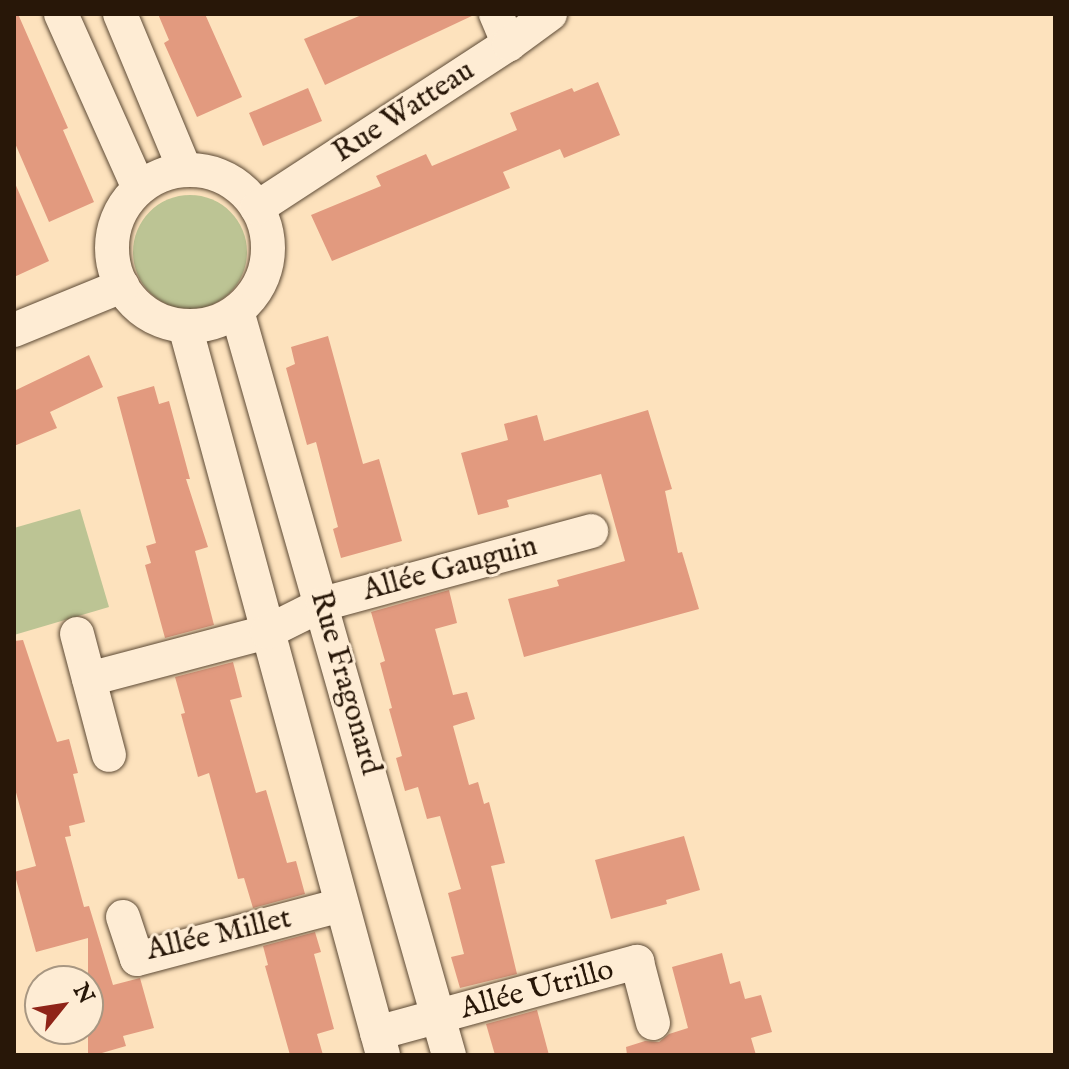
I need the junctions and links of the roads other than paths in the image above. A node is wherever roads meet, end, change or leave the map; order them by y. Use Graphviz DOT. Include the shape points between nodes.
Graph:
graph roads {
  1 [pos="61,14"];
  2 [pos="120,14"];
  3 [pos="550,14"];
  4 [pos="502,29"];
  5 [pos="185,170"];
  6 [pos="139,188"];
  7 [pos="257,208"];
  8 [pos="122,286"];
  9 [pos="237,311"];
  10 [pos="185,326"];
  11 [pos="14,330"];
  12 [pos="591,531"];
  13 [pos="323,604"];
  14 [pos="267,632"];
  15 [pos="77,634"];
  16 [pos="89,679"];
  17 [pos="109,755"];
  18 [pos="341,905"];
  19 [pos="123,917"];
  20 [pos="439,1016"];
  21 [pos="653,1023"];
  22 [pos="380,1044"];
  23 [pos="449,1055"];
  1 -- 6 [label="street"];
  2 -- 5 [label="street"];
  3 -- 4 [label="street, Rue Watteau"];
  4 -- 7 [label="street, Rue Watteau"];
  5 -- 6 [label="street" via="161,175"];
  5 -- 7 [label="street" via="226,179"];
  6 -- 8 [label="street" via="122,209 113,234 112,261"];
  7 -- 9 [label="street" via="266,229 264,274"];
  8 -- 10 [label="street" via="160,321"];
  8 -- 11 [label="street"];
  9 -- 10 [label="street" via="221,320"];
  9 -- 13 [label="street, Rue Fragonard"];
  10 -- 14 [label="street, Rue Fragonard"];
  12 -- 13 [label="street, Allée Gauguin"];
  13 -- 14 [label="street, Allée Gauguin"];
  13 -- 20 [label="street, Rue Fragonard"];
  14 -- 16 [label="street, Allée Gauguin"];
  14 -- 18 [label="street, Rue Fragonard"];
  15 -- 16 [label="street"];
  16 -- 17 [label="street"];
  18 -- 19 [label="street, Allée Millet" via="137,959"];
  18 -- 22 [label="street, Rue Fragonard"];
  20 -- 21 [label="street, Allée Utrillo" via="637,962"];
  20 -- 22 [label="street, Allée Utrillo"];
  20 -- 23 [label="street, Rue Fragonard"];
}
